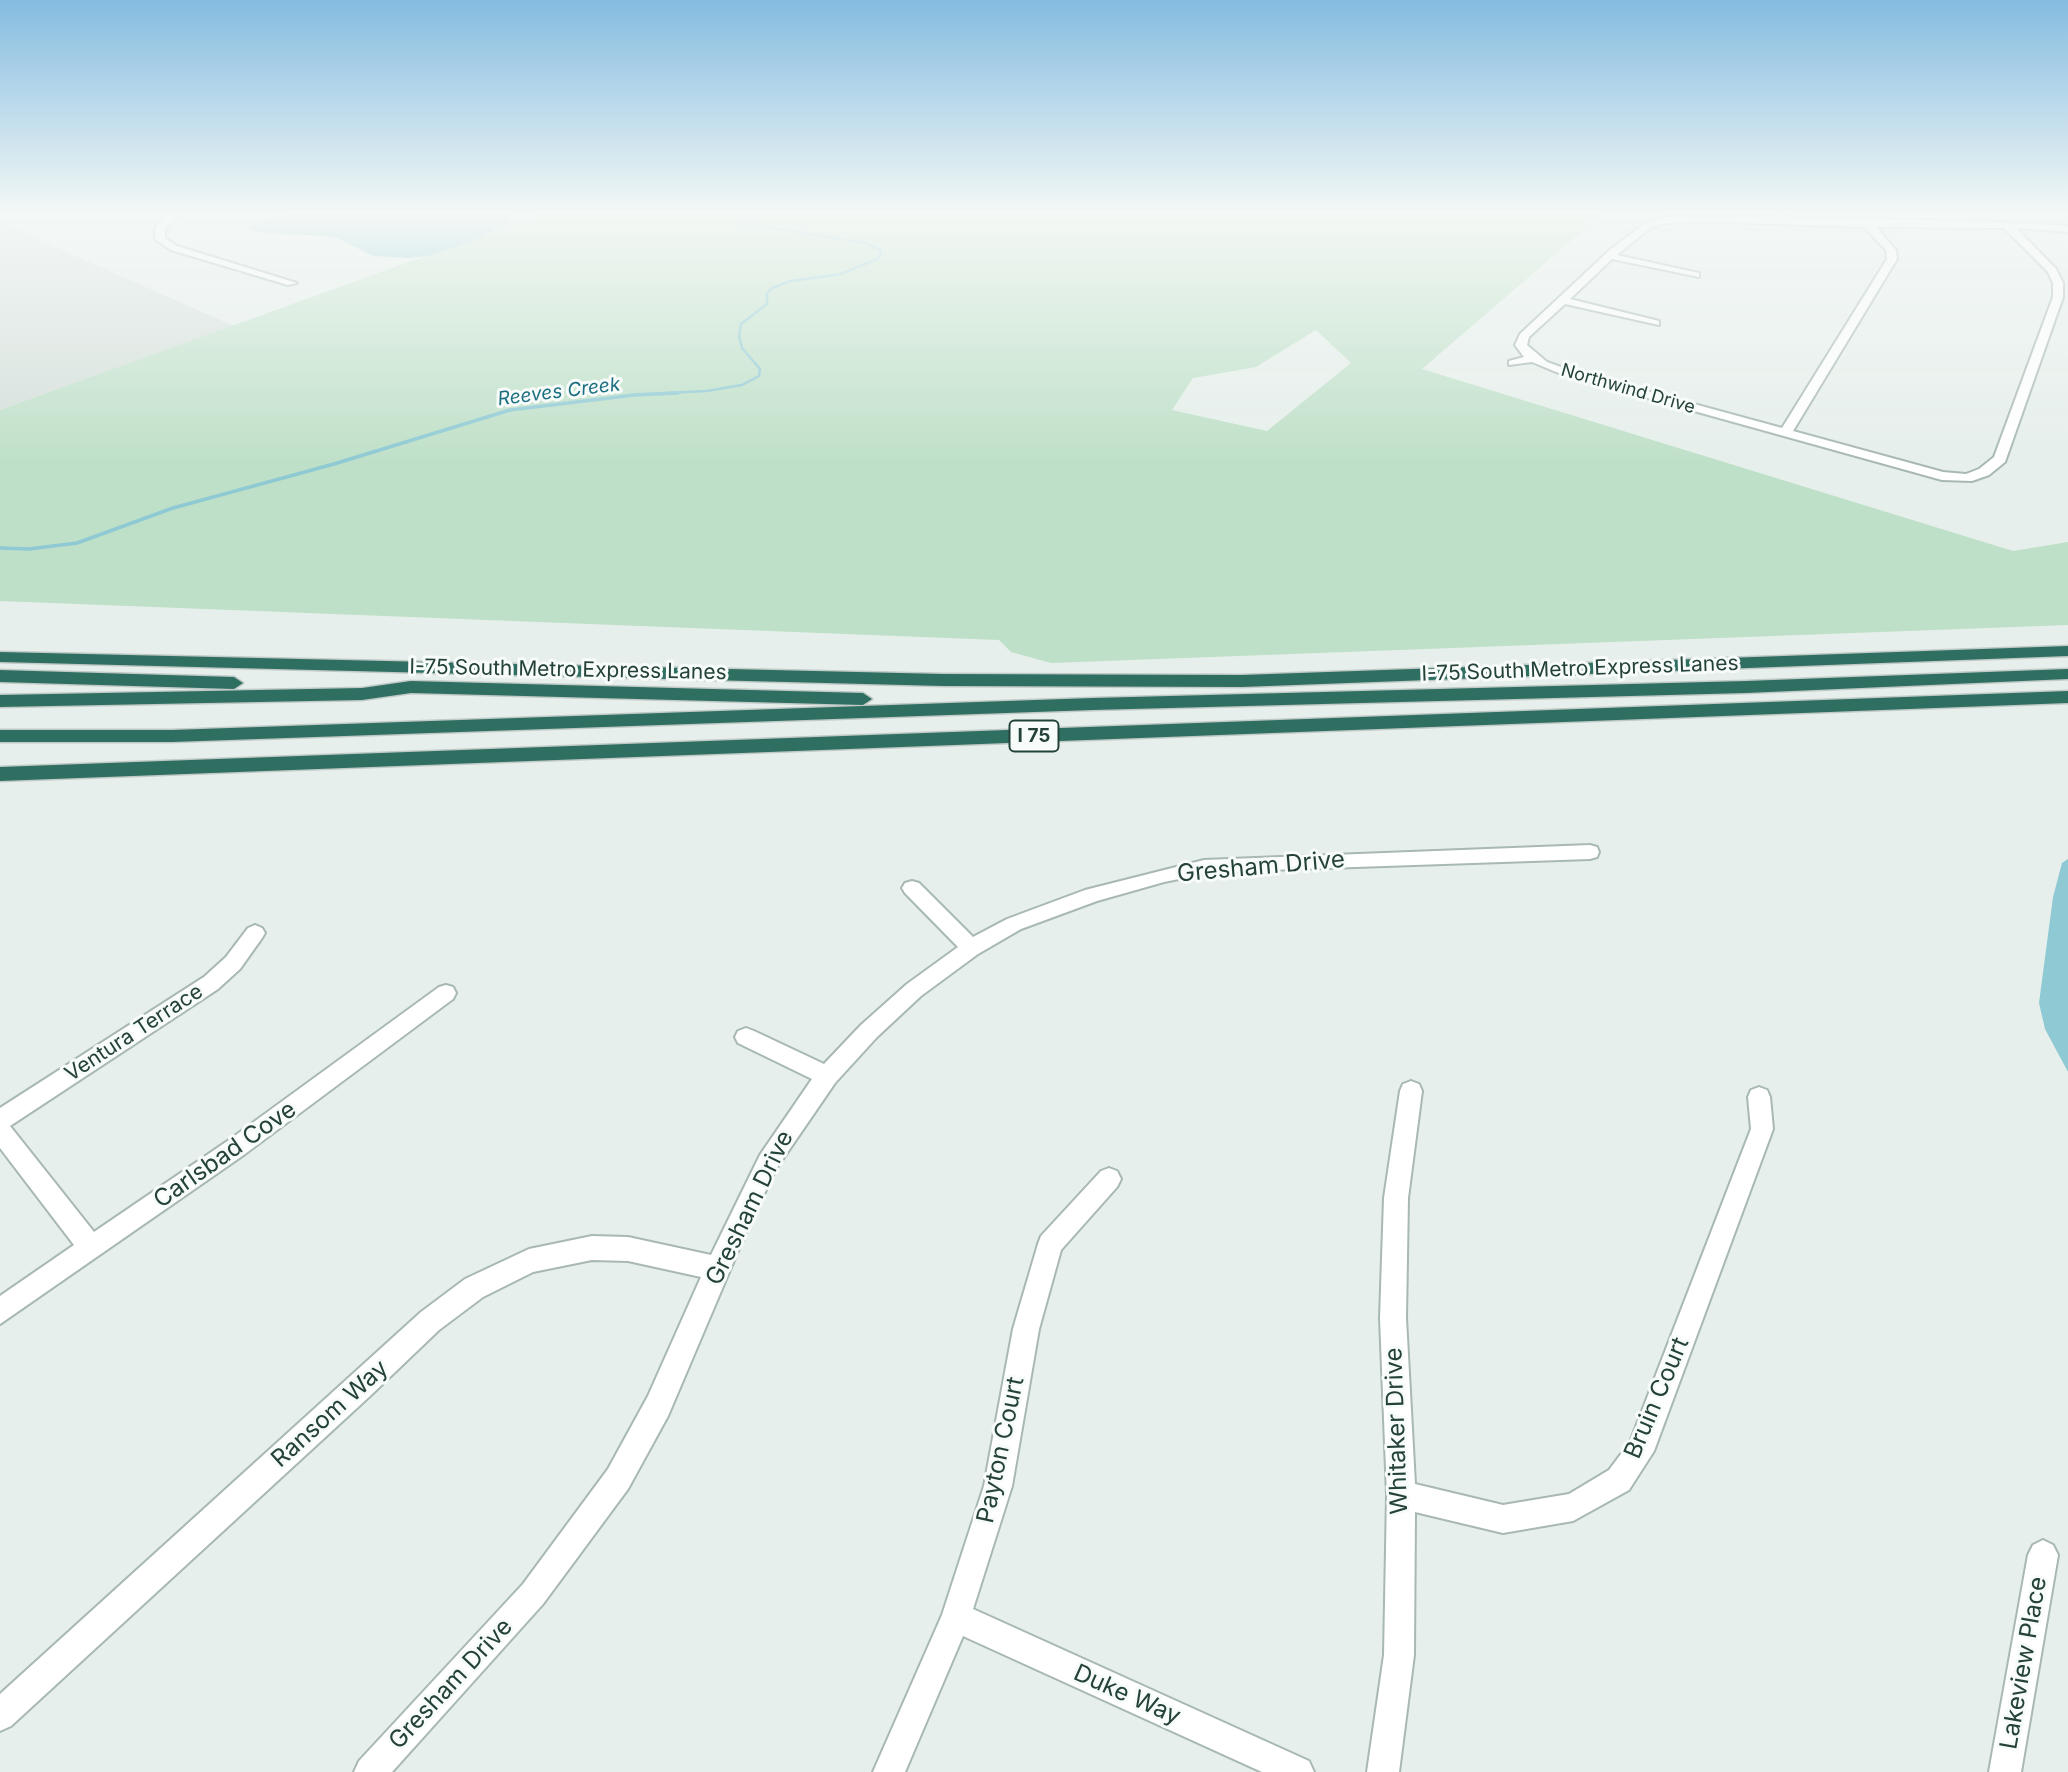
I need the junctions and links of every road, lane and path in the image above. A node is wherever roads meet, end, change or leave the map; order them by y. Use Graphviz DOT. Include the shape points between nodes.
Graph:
graph roads {
  1 [pos="1566,297"];
  2 [pos="1869,297"];
  3 [pos="2058,297"];
  4 [pos="1562,300"];
  5 [pos="1656,323"];
  6 [pos="1534,358"];
  7 [pos="1513,363"];
  8 [pos="1785,434"];
  9 [pos="2068,651"];
  10 [pos="0,657"];
  11 [pos="2068,674"];
  12 [pos="0,676"];
  13 [pos="411,687"];
  14 [pos="2068,697"];
  15 [pos="0,701"];
  16 [pos="1093,704"];
  17 [pos="0,737"];
  18 [pos="166,737"];
  19 [pos="0,745"];
  20 [pos="0,774"];
  21 [pos="1590,852"];
  22 [pos="912,888"];
  23 [pos="255,933"];
  24 [pos="971,948"];
  25 [pos="446,993"];
  26 [pos="746,1037"];
  27 [pos="827,1076"];
  28 [pos="1411,1091"];
  29 [pos="1759,1097"];
  30 [pos="0,1120"];
  31 [pos="0,1129"];
  32 [pos="1109,1179"];
  33 [pos="91,1248"];
  34 [pos="719,1269"];
  35 [pos="0,1311"];
  36 [pos="1401,1495"];
  37 [pos="2043,1555"];
  38 [pos="956,1617"];
  39 [pos="0,1714"];
  40 [pos="370,1772"];
  41 [pos="889,1772"];
  42 [pos="1298,1772"];
  43 [pos="1383,1772"];
  44 [pos="2005,1772"];
  1 -- 4 [label="street, Northwind Drive"];
  2 -- 8 [label="street"];
  3 -- 8 [label="street, Northwind Drive" via="2000,459 1984,472 1967,478 1942,476"];
  4 -- 5 [label="street"];
  4 -- 6 [label="street, Northwind Drive" via="1524,336 1521,345"];
  6 -- 7 [label="street"];
  6 -- 8 [label="street, Northwind Drive" via="1564,372"];
  9 -- 10 [label="highway" via="1242,681 943,681"];
  11 -- 16 [label="highway, I-75 South Metro Express Lanes"];
  12 -- 13 [label="highway"];
  13 -- 15 [label="highway, I-75 South Metro Express Lanes" via="362,694"];
  13 -- 16 [label="highway, I-75 South Metro Express Lanes"];
  14 -- 20 [label="highway, I 75"];
  16 -- 18 [label="highway, I-75 South Metro Express Lanes"];
  17 -- 18 [label="highway, I-75 South Metro Express Lanes"];
  18 -- 19 [label="highway"];
  21 -- 24 [label="street, Gresham Drive" via="1204,867 1092,895 1014,924"];
  22 -- 24 [label="street"];
  23 -- 30 [label="street, Ventura Terrace" via="211,983"];
  24 -- 27 [label="street, Gresham Drive" via="914,990"];
  25 -- 33 [label="street, Carlsbad Cove"];
  26 -- 27 [label="street"];
  27 -- 34 [label="street, Gresham Drive" via="768,1162"];
  28 -- 36 [label="street, Whitaker Drive" via="1396,1198 1392,1318"];
  29 -- 36 [label="street, Bruin Court" via="1762,1129 1640,1451 1619,1480 1573,1507 1503,1519"];
  31 -- 33 [label="street"];
  32 -- 38 [label="street, Payton Court" via="1050,1244 1026,1329 998,1486"];
  33 -- 35 [label="street, Carlsbad Cove"];
  34 -- 39 [label="street, Ransom Way" via="628,1249 592,1248 529,1261 474,1288 430,1321"];
  34 -- 40 [label="street, Gresham Drive" via="658,1406 618,1479 533,1594"];
  36 -- 43 [label="street, Whitaker Drive" via="1399,1656"];
  37 -- 44 [label="street, Lakeview Place"];
  38 -- 41 [label="street, Payton Court"];
  38 -- 42 [label="street, Duke Way"];
}
